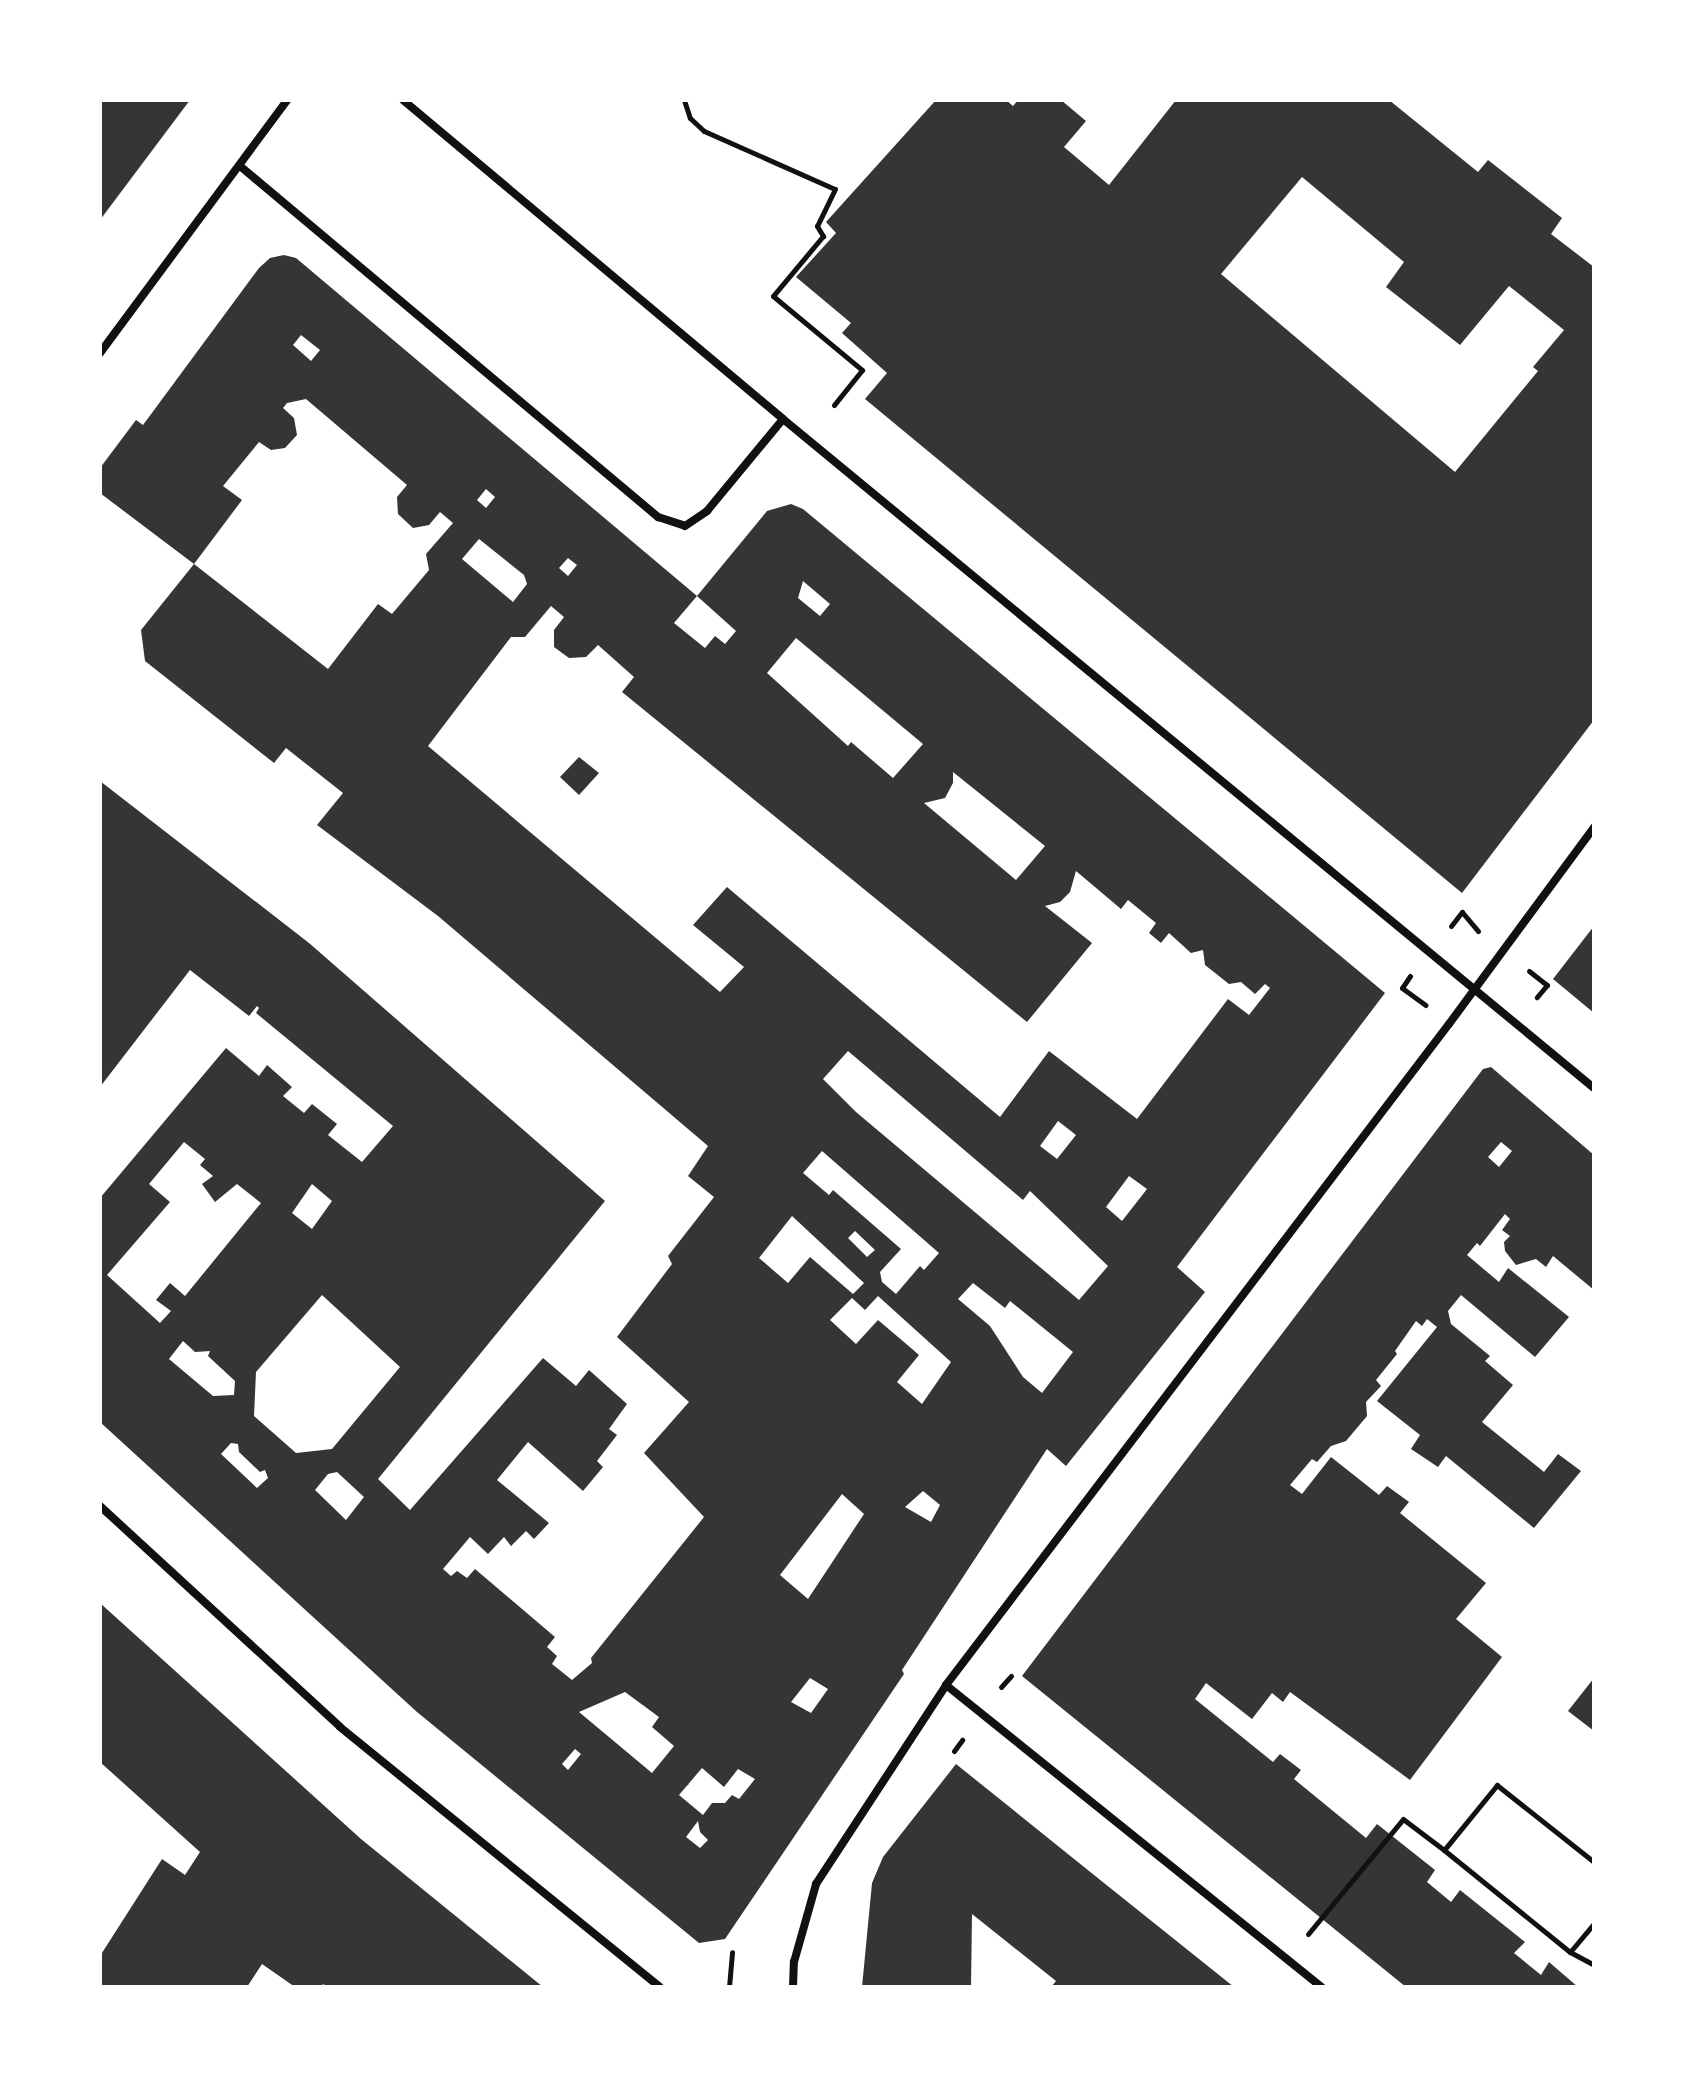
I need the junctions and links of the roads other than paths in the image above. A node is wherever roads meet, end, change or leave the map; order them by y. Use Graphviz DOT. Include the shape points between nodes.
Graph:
graph roads {
  1 [pos="287,100"];
  2 [pos="403,100"];
  3 [pos="240,166"];
  4 [pos="100,353"];
  5 [pos="783,419"];
  6 [pos="1594,827"];
  7 [pos="1475,989"];
  8 [pos="1594,1088"];
  9 [pos="100,1506"];
  10 [pos="946,1685"];
  11 [pos="660,1987"];
  12 [pos="793,1987"];
  13 [pos="1322,1987"];
  1 -- 3 [label="street"];
  2 -- 5 [label="street"];
  3 -- 4 [label="street"];
  3 -- 5 [label="street" via="658,517 685,526 707,511"];
  5 -- 7 [label="street"];
  6 -- 7 [label="street"];
  7 -- 8 [label="street"];
  7 -- 10 [label="street"];
  9 -- 11 [label="street" via="340,1727"];
  10 -- 12 [label="street" via="816,1884 794,1962"];
  10 -- 13 [label="street"];
}
